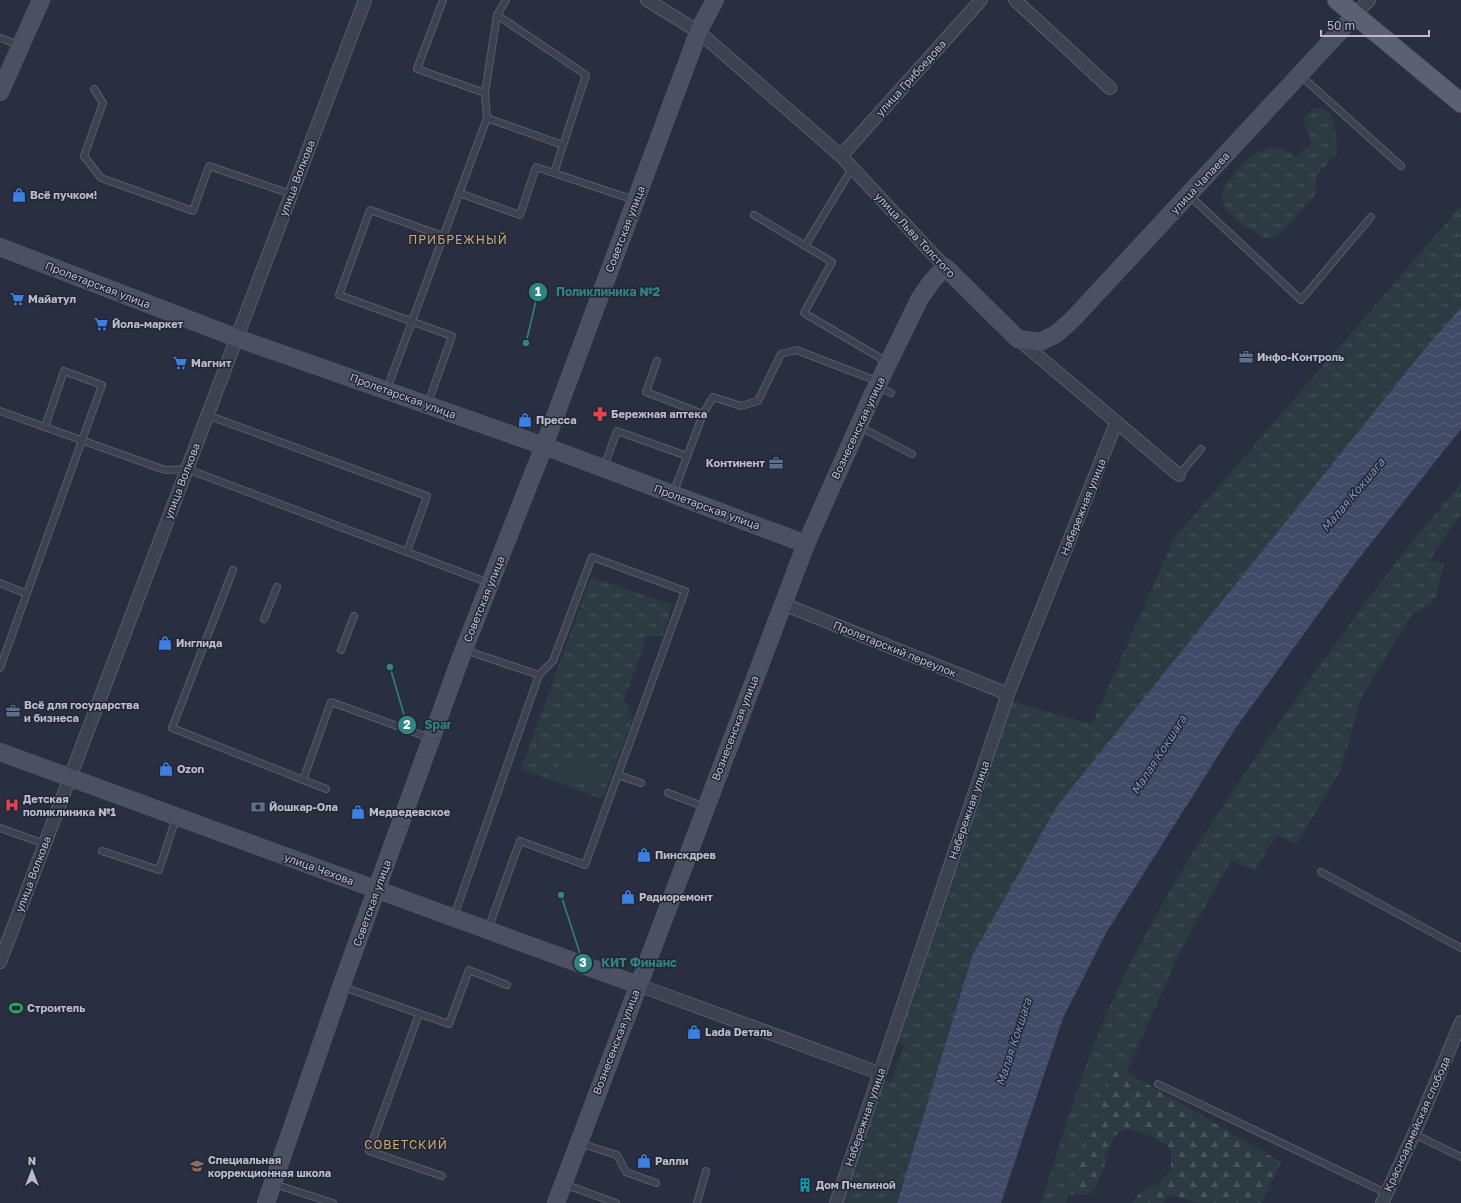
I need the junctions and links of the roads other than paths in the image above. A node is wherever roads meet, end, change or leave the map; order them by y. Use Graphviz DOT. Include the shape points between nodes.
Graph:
graph roads {
  1 [pos="41,0"];
  2 [pos="365,0"];
  3 [pos="443,0"];
  4 [pos="506,0"];
  5 [pos="647,0"];
  6 [pos="715,0"];
  7 [pos="981,0"];
  8 [pos="1015,0"];
  9 [pos="1336,0"];
  10 [pos="1369,0"];
  11 [pos="497,15"];
  12 [pos="1356,15"];
  13 [pos="699,32"];
  14 [pos="0,38"];
  15 [pos="21,45"];
  16 [pos="1299,74"];
  17 [pos="94,88"];
  18 [pos="1110,88"];
  19 [pos="0,92"];
  20 [pos="485,93"];
  21 [pos="1461,103"];
  22 [pos="487,118"];
  23 [pos="563,146"];
  24 [pos="841,156"];
  25 [pos="1401,166"];
  26 [pos="852,168"];
  27 [pos="554,173"];
  28 [pos="459,193"];
  29 [pos="291,194"];
  30 [pos="1189,194"];
  31 [pos="636,200"];
  32 [pos="754,215"];
  33 [pos="1371,217"];
  34 [pos="443,236"];
  35 [pos="805,246"];
  36 [pos="0,247"];
  37 [pos="945,267"];
  38 [pos="412,321"];
  39 [pos="237,338"];
  40 [pos="1018,339"];
  41 [pos="657,361"];
  42 [pos="889,362"];
  43 [pos="883,387"];
  44 [pos="386,390"];
  45 [pos="427,405"];
  46 [pos="0,411"];
  47 [pos="703,414"];
  48 [pos="207,415"];
  49 [pos="1116,423"];
  50 [pos="859,426"];
  51 [pos="45,427"];
  52 [pos="82,441"];
  53 [pos="544,446"];
  54 [pos="1201,449"];
  55 [pos="912,454"];
  56 [pos="687,456"];
  57 [pos="603,468"];
  58 [pos="187,469"];
  59 [pos="1179,475"];
  60 [pos="673,494"];
  61 [pos="806,544"];
  62 [pos="407,552"];
  63 [pos="232,570"];
  64 [pos="0,584"];
  65 [pos="490,584"];
  66 [pos="277,587"];
  67 [pos="27,594"];
  68 [pos="783,604"];
  69 [pos="354,616"];
  70 [pos="264,619"];
  71 [pos="464,649"];
  72 [pos="342,650"];
  73 [pos="0,668"];
  74 [pos="539,675"];
  75 [pos="1008,694"];
  76 [pos="432,738"];
  77 [pos="0,752"];
  78 [pos="618,775"];
  79 [pos="70,778"];
  80 [pos="303,780"];
  81 [pos="641,783"];
  82 [pos="326,789"];
  83 [pos="668,793"];
  84 [pos="705,807"];
  85 [pos="176,817"];
  86 [pos="0,828"];
  87 [pos="45,844"];
  88 [pos="102,851"];
  89 [pos="1321,872"];
  90 [pos="376,890"];
  91 [pos="453,918"];
  92 [pos="487,930"];
  93 [pos="1461,948"];
  94 [pos="0,962"];
  95 [pos="507,985"];
  96 [pos="638,985"];
  97 [pos="341,987"];
  98 [pos="419,1014"];
  99 [pos="1461,1022"];
  100 [pos="880,1073"];
  101 [pos="1158,1084"];
  102 [pos="1414,1134"];
  103 [pos="578,1143"];
  104 [pos="1461,1157"];
  105 [pos="706,1171"];
  106 [pos="442,1176"];
  107 [pos="273,1183"];
  108 [pos="656,1183"];
  109 [pos="563,1184"];
  110 [pos="1384,1198"];
  111 [pos="266,1203"];
  112 [pos="333,1203"];
  113 [pos="556,1203"];
  114 [pos="616,1203"];
  115 [pos="697,1203"];
  116 [pos="836,1203"];
  1 -- 15 [label="street"];
  2 -- 29 [label="street, улица Волкова"];
  3 -- 20 [label="lane" via="417,69"];
  4 -- 11 [label="lane"];
  5 -- 13 [label="street, улица Льва Толстого"];
  6 -- 13 [label="street, Советская улица"];
  7 -- 24 [label="street, улица Грибоедова"];
  8 -- 18 [label="street"];
  9 -- 12 [label="main road"];
  10 -- 12 [label="street, улица Чапаева"];
  11 -- 20 [label="lane"];
  11 -- 23 [label="lane" via="586,74"];
  12 -- 16 [label="street, улица Чапаева"];
  12 -- 21 [label="main road"];
  13 -- 24 [label="street, улица Льва Толстого"];
  13 -- 31 [label="street, Советская улица"];
  14 -- 15 [label="lane"];
  15 -- 19 [label="street"];
  16 -- 25 [label="lane"];
  16 -- 30 [label="street, улица Чапаева"];
  17 -- 29 [label="lane" via="103,103 84,156 101,178 193,211 209,166"];
  20 -- 22 [label="lane"];
  22 -- 23 [label="lane"];
  22 -- 28 [label="lane"];
  23 -- 27 [label="lane"];
  24 -- 26 [label="street, улица Льва Толстого"];
  26 -- 35 [label="lane"];
  26 -- 37 [label="street, улица Льва Толстого"];
  27 -- 28 [label="lane" via="536,167 520,215"];
  27 -- 31 [label="lane"];
  28 -- 34 [label="lane"];
  29 -- 39 [label="street, улица Волкова"];
  30 -- 33 [label="lane" via="1301,300"];
  30 -- 40 [label="street, улица Чапаева" via="1056,334 1040,342"];
  31 -- 53 [label="street, Советская улица"];
  32 -- 35 [label="lane"];
  34 -- 38 [label="lane"];
  34 -- 38 [label="lane" via="370,210 339,295"];
  35 -- 42 [label="lane" via="832,262 804,313"];
  36 -- 39 [label="street, Пролетарская улица"];
  37 -- 40 [label="street, улица Льва Толстого"];
  37 -- 42 [label="street, Вознесенская улица" via="920,298"];
  38 -- 44 [label="lane"];
  38 -- 45 [label="lane" via="452,336"];
  39 -- 44 [label="street, Пролетарская улица"];
  39 -- 48 [label="street, улица Волкова"];
  40 -- 49 [label="street, улица Льва Толстого"];
  41 -- 47 [label="lane" via="646,392"];
  42 -- 43 [label="street, Вознесенская улица"];
  43 -- 47 [label="lane" via="796,350 781,354 758,401 741,406 713,397"];
  43 -- 50 [label="street, Вознесенская улица"];
  44 -- 45 [label="street, Пролетарская улица"];
  45 -- 53 [label="street, Пролетарская улица"];
  46 -- 51 [label="lane"];
  47 -- 56 [label="lane"];
  48 -- 58 [label="street, улица Волкова"];
  48 -- 62 [label="lane" via="427,496"];
  49 -- 59 [label="street, улица Льва Толстого"];
  49 -- 75 [label="street, Набережная улица"];
  50 -- 55 [label="lane"];
  50 -- 61 [label="street, Вознесенская улица"];
  51 -- 52 [label="lane"];
  51 -- 52 [label="lane" via="64,371 102,385"];
  52 -- 58 [label="lane" via="165,470"];
  52 -- 67 [label="lane"];
  53 -- 57 [label="street, Пролетарская улица"];
  53 -- 65 [label="street, Советская улица"];
  54 -- 59 [label="lane"];
  56 -- 57 [label="lane" via="617,431"];
  56 -- 60 [label="lane"];
  57 -- 60 [label="street, Пролетарская улица"];
  58 -- 62 [label="lane"];
  58 -- 79 [label="street, улица Волкова"];
  60 -- 61 [label="street, Пролетарская улица"];
  61 -- 68 [label="street, Вознесенская улица"];
  62 -- 65 [label="lane"];
  63 -- 80 [label="lane" via="172,728"];
  64 -- 67 [label="lane"];
  65 -- 71 [label="street, Советская улица"];
  66 -- 70 [label="lane"];
  67 -- 73 [label="lane"];
  68 -- 75 [label="street, Пролетарский переулок"];
  68 -- 84 [label="street, Вознесенская улица"];
  69 -- 72 [label="lane"];
  71 -- 74 [label="lane"];
  71 -- 76 [label="street, Советская улица"];
  74 -- 78 [label="lane" via="554,661 592,557 685,591"];
  74 -- 91 [label="lane"];
  75 -- 100 [label="street, Набережная улица"];
  76 -- 80 [label="lane" via="331,702"];
  76 -- 90 [label="street, Советская улица"];
  77 -- 79 [label="street, улица Чехова"];
  78 -- 81 [label="lane"];
  78 -- 92 [label="lane" via="585,865 520,841"];
  79 -- 85 [label="street, улица Чехова"];
  79 -- 87 [label="street, улица Волкова"];
  80 -- 82 [label="lane"];
  83 -- 84 [label="lane"];
  84 -- 96 [label="street, Вознесенская улица"];
  85 -- 88 [label="lane" via="159,870"];
  85 -- 90 [label="street, улица Чехова"];
  86 -- 87 [label="lane"];
  87 -- 94 [label="street, улица Волкова"];
  89 -- 93 [label="lane"];
  90 -- 91 [label="street, улица Чехова"];
  90 -- 97 [label="street, Советская улица"];
  91 -- 92 [label="street, улица Чехова"];
  92 -- 96 [label="street, улица Чехова"];
  95 -- 98 [label="lane" via="469,970 450,1024"];
  96 -- 100 [label="street"];
  96 -- 103 [label="street, Вознесенская улица"];
  97 -- 98 [label="lane"];
  97 -- 107 [label="street, Советская улица"];
  98 -- 106 [label="lane" via="369,1151"];
  99 -- 102 [label="street, Красноармейская слобода"];
  100 -- 116 [label="street, Набережная улица"];
  101 -- 110 [label="lane"];
  102 -- 104 [label="lane"];
  102 -- 110 [label="street, Красноармейская слобода"];
  103 -- 108 [label="lane" via="616,1155 626,1172"];
  103 -- 109 [label="street, Вознесенская улица"];
  105 -- 115 [label="lane"];
  107 -- 111 [label="street, Советская улица"];
  107 -- 112 [label="lane"];
  109 -- 113 [label="street, Вознесенская улица"];
  109 -- 114 [label="lane"];
}
